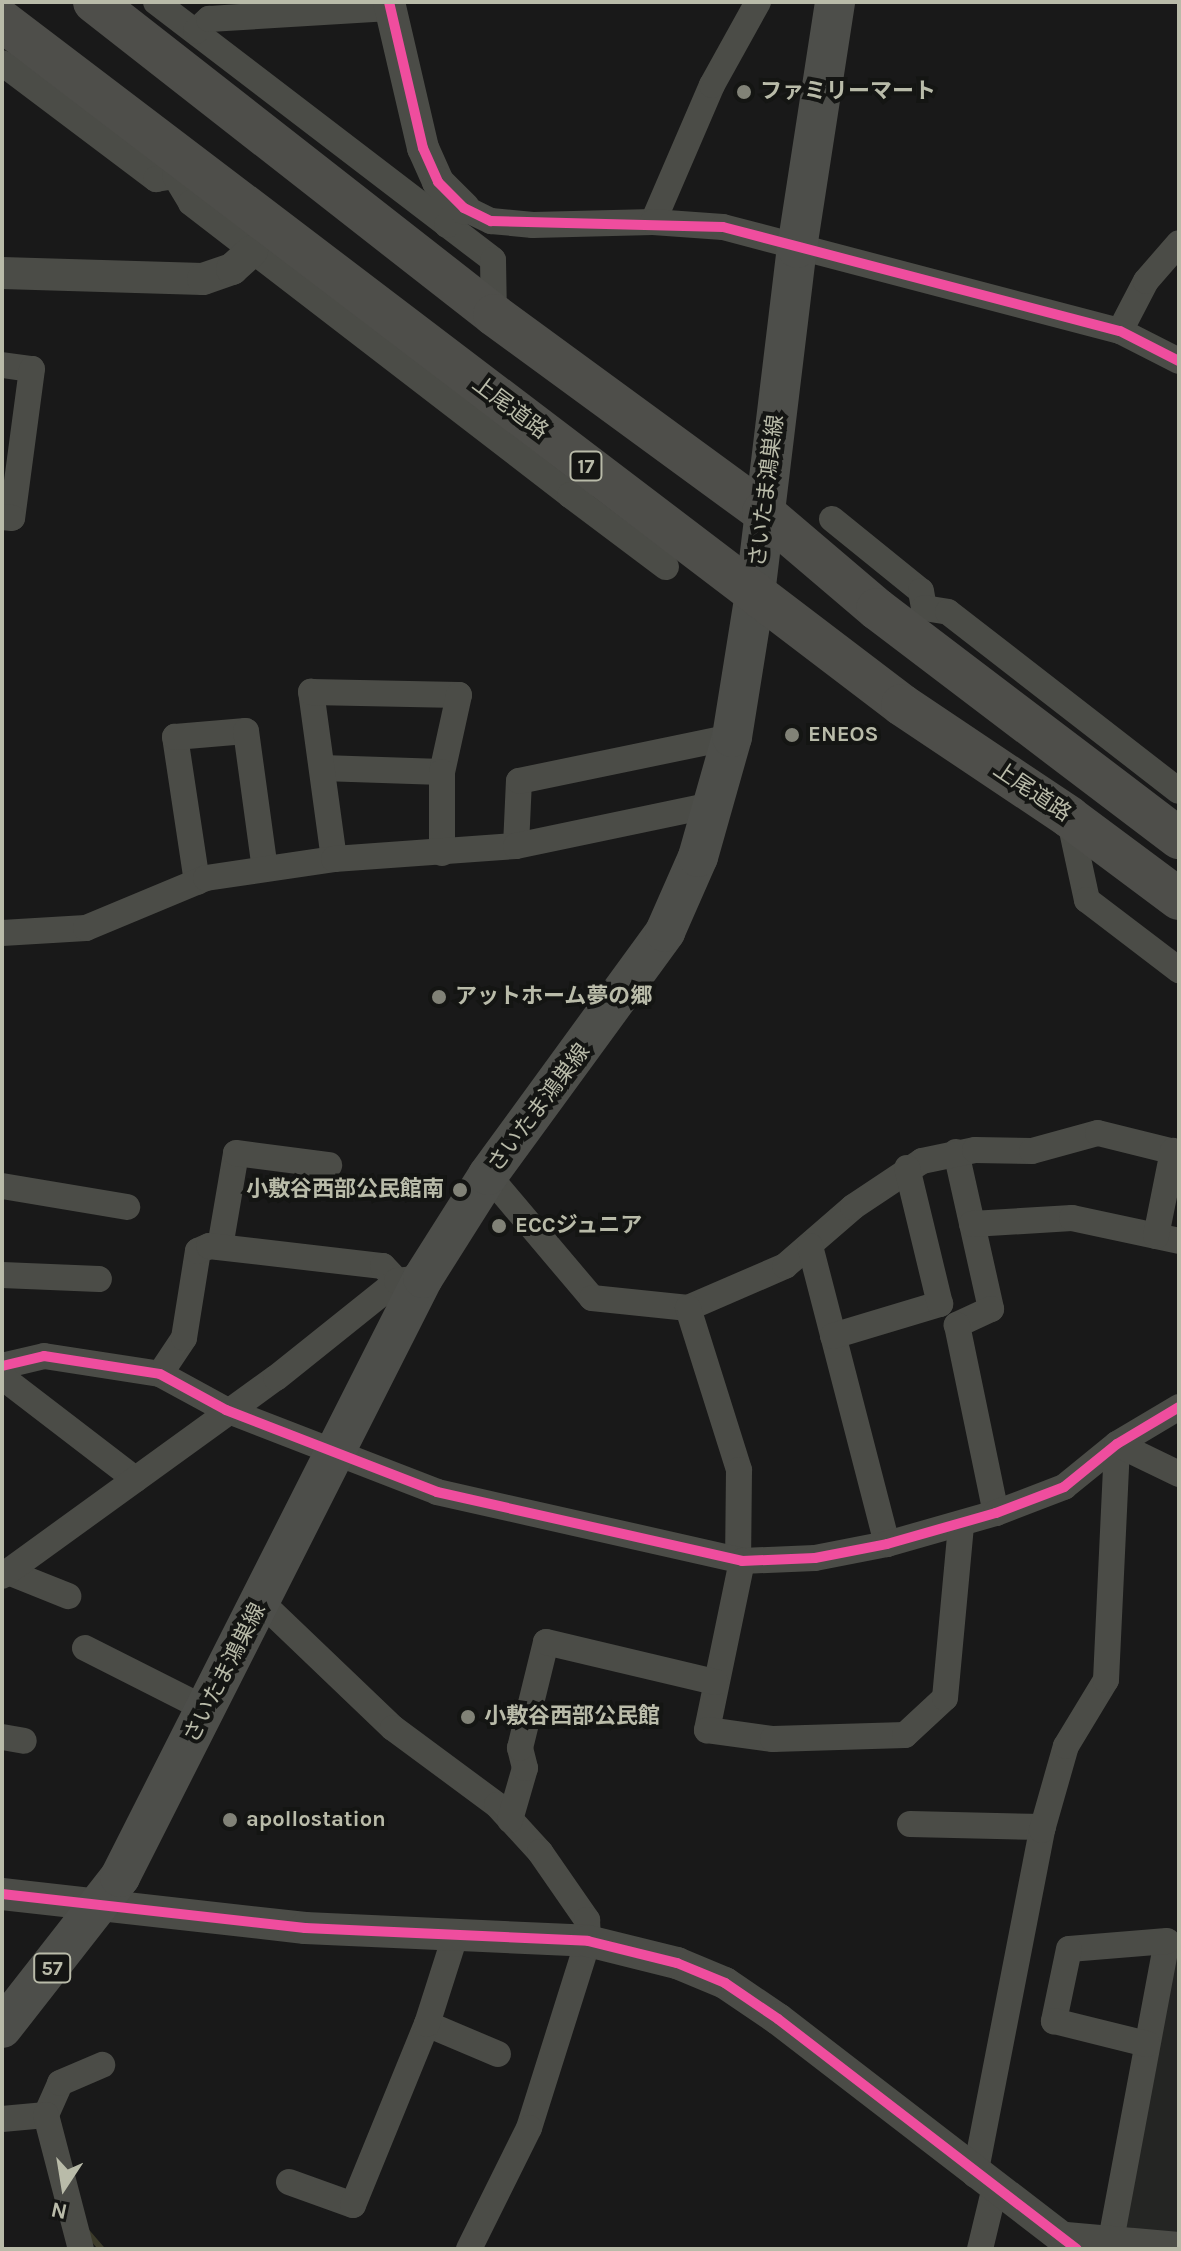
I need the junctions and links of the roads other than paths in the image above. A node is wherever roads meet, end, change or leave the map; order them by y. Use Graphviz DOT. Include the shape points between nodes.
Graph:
graph roads {
  1 [pos="94,2"];
  2 [pos="156,2"];
  3 [pos="758,2"];
  4 [pos="835,2"];
  5 [pos="389,5"];
  6 [pos="2,21"];
  7 [pos="196,31"];
  8 [pos="2,63"];
  9 [pos="176,165"];
  10 [pos="456,216"];
  11 [pos="653,222"];
  12 [pos="1179,243"];
  13 [pos="797,248"];
  14 [pos="252,251"];
  15 [pos="2,273"];
  16 [pos="494,315"];
  17 [pos="1120,331"];
  18 [pos="1179,361"];
  19 [pos="2,365"];
  20 [pos="585,485"];
  21 [pos="763,512"];
  22 [pos="2,517"];
  23 [pos="832,519"];
  24 [pos="666,567"];
  25 [pos="755,594"];
  26 [pos="924,608"];
  27 [pos="877,609"];
  28 [pos="732,737"];
  29 [pos="322,768"];
  30 [pos="442,772"];
  31 [pos="1179,791"];
  32 [pos="717,804"];
  33 [pos="1069,817"];
  34 [pos="1179,838"];
  35 [pos="516,846"];
  36 [pos="442,853"];
  37 [pos="334,859"];
  38 [pos="265,869"];
  39 [pos="197,882"];
  40 [pos="1179,899"];
  41 [pos="2,933"];
  42 [pos="1179,970"];
  43 [pos="956,1152"];
  44 [pos="1176,1152"];
  45 [pos="329,1165"];
  46 [pos="907,1168"];
  47 [pos="488,1175"];
  48 [pos="2,1186"];
  49 [pos="127,1207"];
  50 [pos="972,1224"];
  51 [pos="1168,1238"];
  52 [pos="810,1246"];
  53 [pos="220,1247"];
  54 [pos="2,1275"];
  55 [pos="99,1279"];
  56 [pos="410,1280"];
  57 [pos="688,1308"];
  58 [pos="833,1336"];
  59 [pos="2,1366"];
  60 [pos="160,1374"];
  61 [pos="2,1377"];
  62 [pos="1179,1407"];
  63 [pos="226,1410"];
  64 [pos="1117,1444"];
  65 [pos="333,1453"];
  66 [pos="1179,1474"];
  67 [pos="135,1479"];
  68 [pos="996,1513"];
  69 [pos="961,1525"];
  70 [pos="887,1544"];
  71 [pos="740,1560"];
  72 [pos="8,1564"];
  73 [pos="68,1596"];
  74 [pos="261,1602"];
  75 [pos="85,1648"];
  76 [pos="715,1682"];
  77 [pos="206,1709"];
  78 [pos="510,1820"];
  79 [pos="910,1824"];
  80 [pos="1043,1827"];
  81 [pos="2,1894"];
  82 [pos="101,1908"];
  83 [pos="455,1936"];
  84 [pos="588,1941"];
  85 [pos="427,2024"];
  86 [pos="2,2028"];
  87 [pos="1147,2044"];
  88 [pos="498,2054"];
  89 [pos="102,2065"];
  90 [pos="46,2115"];
  91 [pos="2,2119"];
  92 [pos="985,2181"];
  93 [pos="289,2182"];
  94 [pos="1111,2240"];
  95 [pos="1070,2245"];
  96 [pos="1179,2248"];
  97 [pos="81,2249"];
  98 [pos="469,2249"];
  99 [pos="980,2249"];
  1 -- 16 [label="highway"];
  2 -- 7 [label="street"];
  3 -- 11 [label="street" via="712,85"];
  4 -- 13 [label="main road, さいたま鴻巣線 / 57"];
  5 -- 7 [label="street" via="209,19"];
  5 -- 10 [label="street" via="423,148"];
  6 -- 9 [label="highway, 上尾道路 / 17"];
  7 -- 10 [label="street"];
  8 -- 9 [label="street" via="156,179"];
  9 -- 14 [label="street" via="191,203"];
  9 -- 20 [label="highway, 上尾道路 / 17"];
  10 -- 11 [label="street" via="533,225"];
  10 -- 16 [label="street" via="493,260"];
  11 -- 13 [label="street" via="723,227"];
  12 -- 17 [label="street" via="1146,281"];
  13 -- 17 [label="street"];
  13 -- 21 [label="main road, さいたま鴻巣線 / 57"];
  14 -- 15 [label="street" via="232,269 203,279"];
  14 -- 20 [label="street"];
  16 -- 21 [label="highway"];
  17 -- 18 [label="street"];
  19 -- 22 [label="street" via="32,369 12,518"];
  20 -- 24 [label="street"];
  20 -- 25 [label="highway, 上尾道路 / 17"];
  21 -- 25 [label="main road, さいたま鴻巣線 / 57"];
  21 -- 27 [label="highway"];
  23 -- 26 [label="street" via="921,591"];
  25 -- 28 [label="main road, さいたま鴻巣線 / 57"];
  25 -- 33 [label="highway, 上尾道路 / 17" via="902,705"];
  26 -- 27 [label="street"];
  26 -- 31 [label="street" via="948,612"];
  27 -- 34 [label="highway"];
  28 -- 32 [label="main road, さいたま鴻巣線 / 57"];
  28 -- 35 [label="street" via="519,781"];
  29 -- 30 [label="street"];
  29 -- 30 [label="street" via="311,692 459,695"];
  29 -- 37 [label="street"];
  30 -- 36 [label="street"];
  32 -- 35 [label="street"];
  32 -- 47 [label="main road, さいたま鴻巣線 / 57" via="665,932"];
  33 -- 40 [label="highway, 上尾道路 / 17"];
  33 -- 42 [label="street" via="1087,900"];
  35 -- 36 [label="street"];
  36 -- 37 [label="street"];
  37 -- 38 [label="street"];
  38 -- 39 [label="street"];
  38 -- 39 [label="street" via="246,731 175,737"];
  39 -- 41 [label="street" via="86,928"];
  43 -- 44 [label="street" via="1032,1151 1098,1133"];
  43 -- 46 [label="street"];
  43 -- 50 [label="street"];
  44 -- 51 [label="street"];
  45 -- 53 [label="street" via="236,1153"];
  46 -- 52 [label="street"];
  46 -- 58 [label="street" via="940,1304"];
  47 -- 56 [label="main road, さいたま鴻巣線 / 57"];
  47 -- 57 [label="street" via="592,1298"];
  48 -- 49 [label="street"];
  50 -- 51 [label="street" via="1072,1218"];
  50 -- 68 [label="street" via="991,1309 957,1325"];
  52 -- 57 [label="street" via="774,1272"];
  52 -- 58 [label="street"];
  53 -- 56 [label="street" via="383,1266"];
  53 -- 60 [label="street" via="198,1251 184,1338"];
  54 -- 55 [label="street"];
  56 -- 63 [label="street"];
  56 -- 65 [label="main road, さいたま鴻巣線 / 57"];
  57 -- 71 [label="street" via="739,1470"];
  58 -- 70 [label="street"];
  59 -- 60 [label="street" via="44,1356"];
  60 -- 63 [label="street"];
  61 -- 67 [label="street"];
  62 -- 64 [label="street"];
  63 -- 65 [label="street"];
  63 -- 67 [label="street"];
  64 -- 66 [label="street"];
  64 -- 68 [label="street" via="1064,1487"];
  64 -- 80 [label="street" via="1106,1680 1066,1746"];
  65 -- 71 [label="street" via="473,1502"];
  65 -- 74 [label="main road, さいたま鴻巣線 / 57"];
  67 -- 72 [label="street"];
  68 -- 69 [label="street"];
  69 -- 70 [label="street"];
  69 -- 76 [label="street" via="945,1698 909,1733 797,1740 707,1730"];
  70 -- 71 [label="street" via="815,1558"];
  71 -- 76 [label="street"];
  72 -- 73 [label="street"];
  74 -- 77 [label="main road, さいたま鴻巣線 / 57"];
  74 -- 78 [label="street" via="393,1728"];
  75 -- 77 [label="street"];
  76 -- 78 [label="street" via="546,1642 520,1748 525,1768"];
  77 -- 82 [label="main road, さいたま鴻巣線 / 57"];
  78 -- 84 [label="street" via="540,1852 587,1920"];
  79 -- 80 [label="street"];
  80 -- 92 [label="street"];
  81 -- 82 [label="street"];
  82 -- 83 [label="street"];
  82 -- 86 [label="main road, さいたま鴻巣線 / 57"];
  83 -- 84 [label="street"];
  83 -- 85 [label="street"];
  84 -- 92 [label="street" via="637,1950 725,1983"];
  84 -- 98 [label="street" via="529,2128"];
  85 -- 88 [label="street"];
  85 -- 93 [label="street" via="353,2205"];
  87 -- 87 [label="street" via="1167,1941 1069,1949 1054,2021"];
  87 -- 94 [label="street"];
  89 -- 90 [label="street" via="60,2083"];
  90 -- 91 [label="street"];
  90 -- 97 [label="street"];
  92 -- 95 [label="street"];
  92 -- 99 [label="street"];
  94 -- 95 [label="street"];
  94 -- 96 [label="street"];
}
